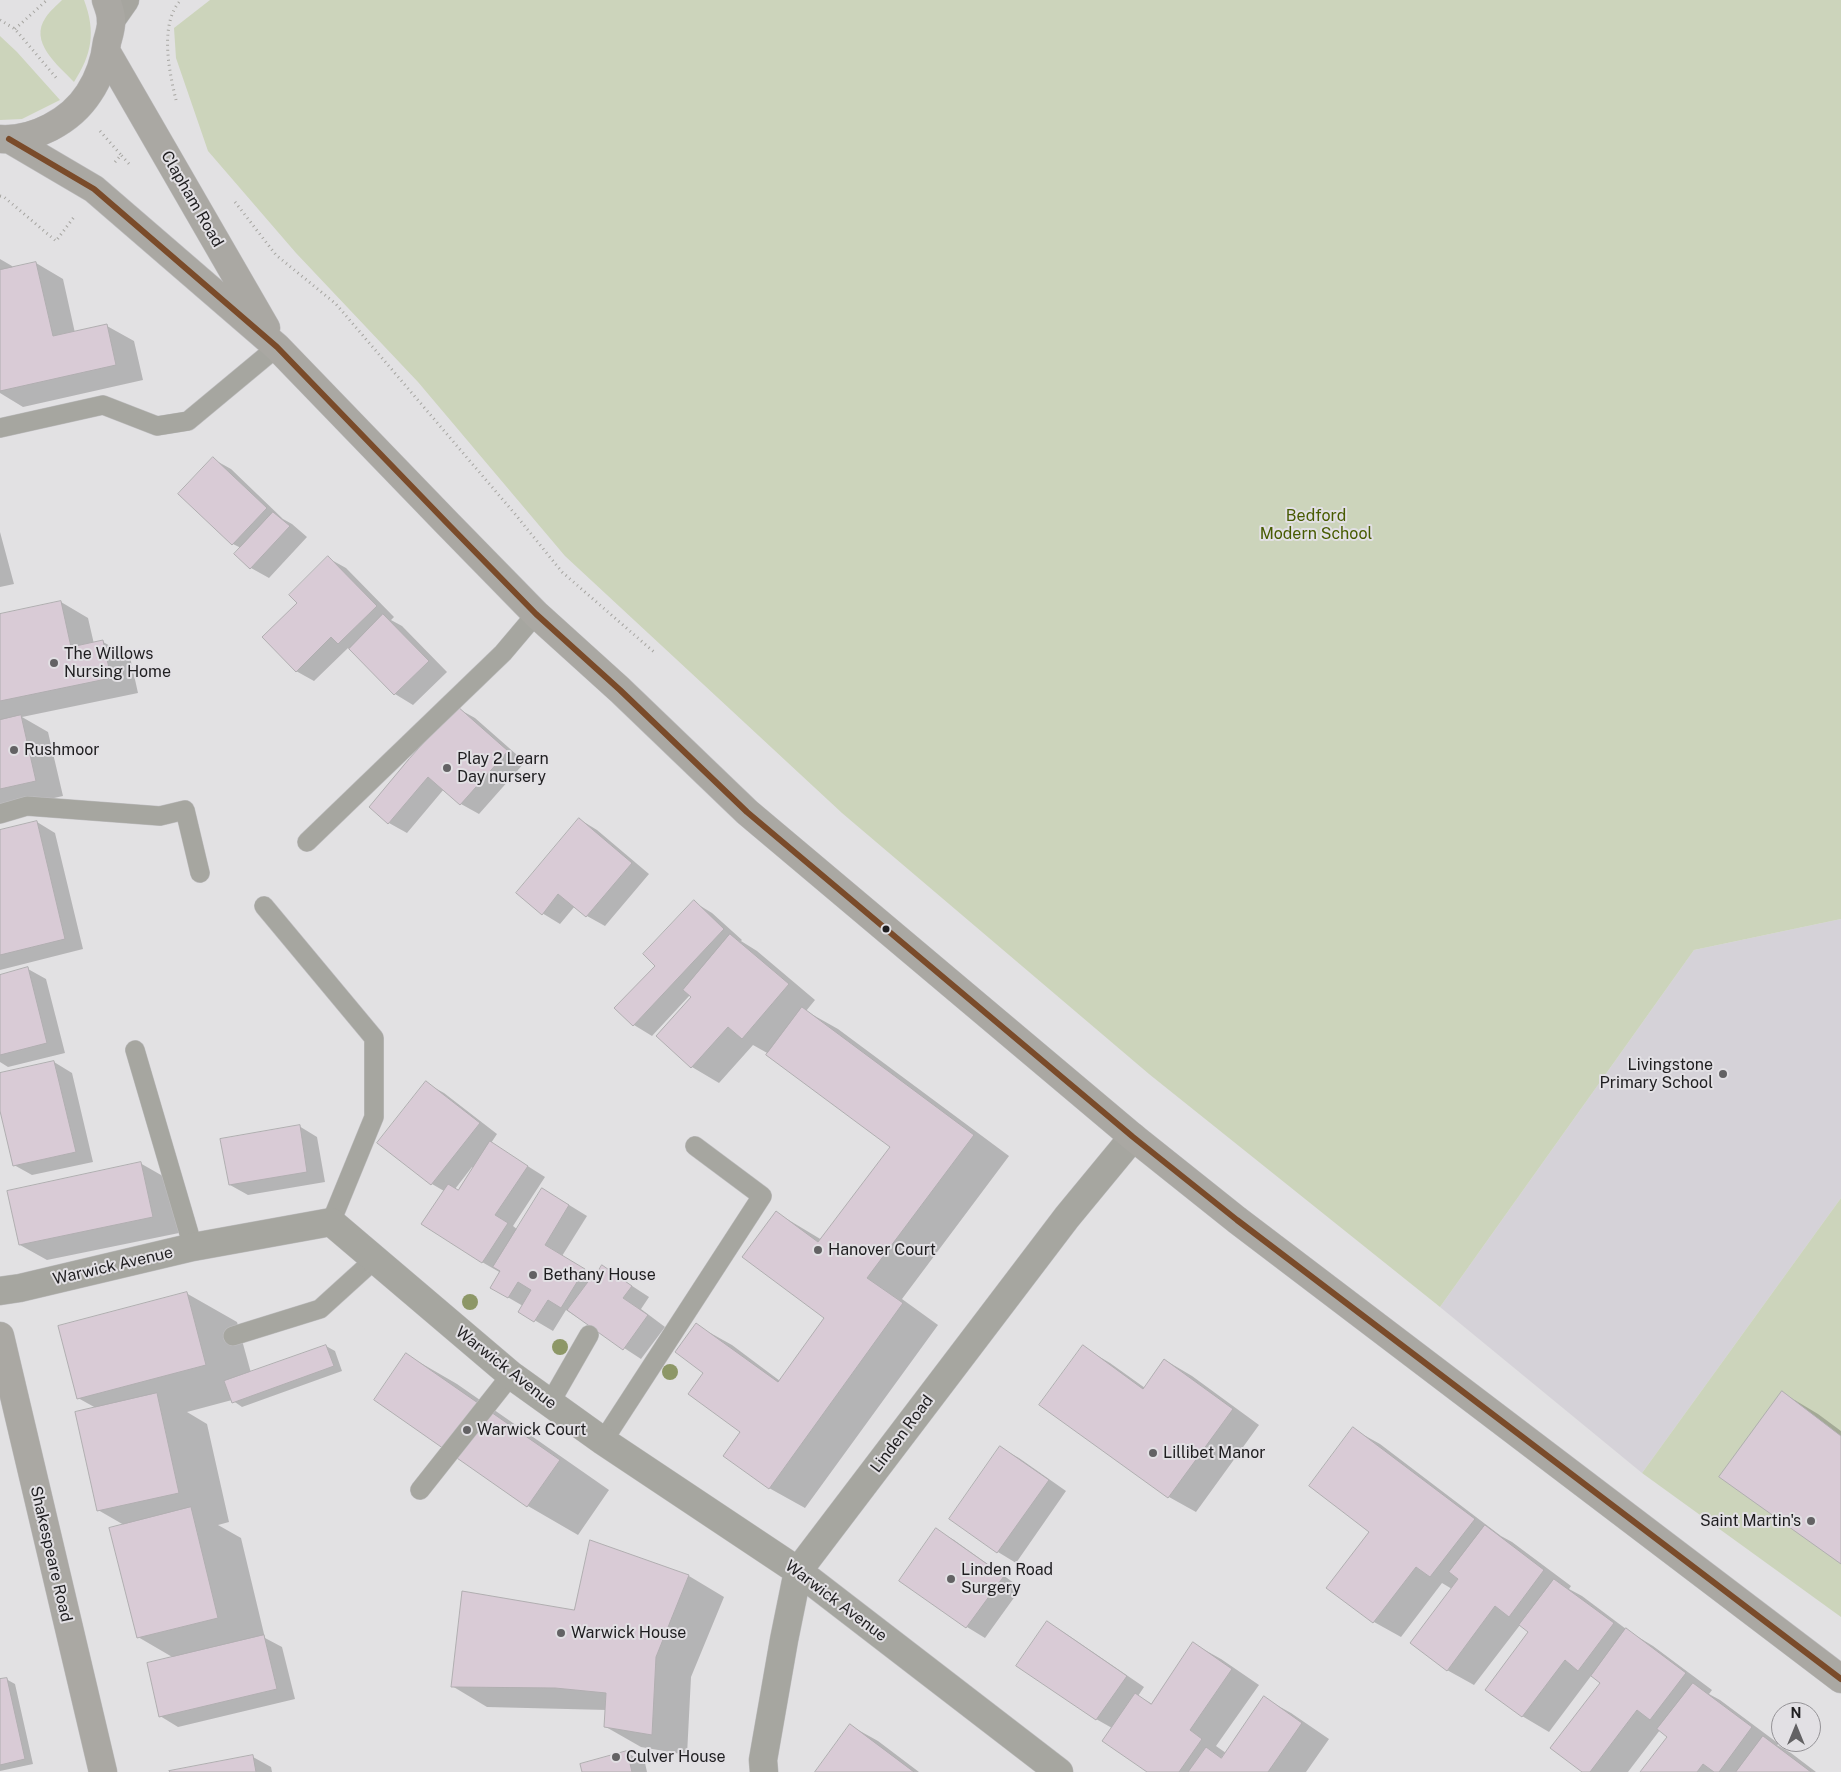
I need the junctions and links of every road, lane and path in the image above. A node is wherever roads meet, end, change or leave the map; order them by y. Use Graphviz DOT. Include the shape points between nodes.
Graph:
graph roads {
  1 [pos="47,0"];
  2 [pos="181,0"];
  3 [pos="114,6"];
  4 [pos="0,20"];
  5 [pos="15,29"];
  6 [pos="106,51"];
  7 [pos="60,84"];
  8 [pos="179,107"];
  9 [pos="101,132"];
  10 [pos="4,139"];
  11 [pos="121,155"];
  12 [pos="0,196"];
  13 [pos="234,201"];
  14 [pos="79,210"];
  15 [pos="277,346"];
  16 [pos="0,428"];
  17 [pos="536,614"];
  18 [pos="654,652"];
  19 [pos="0,814"];
  20 [pos="307,842"];
  21 [pos="200,873"];
  22 [pos="264,906"];
  23 [pos="135,1050"];
  24 [pos="1132,1137"];
  25 [pos="695,1146"];
  26 [pos="331,1222"];
  27 [pos="193,1247"];
  28 [pos="374,1260"];
  29 [pos="0,1291"];
  30 [pos="589,1335"];
  31 [pos="0,1336"];
  32 [pos="233,1336"];
  33 [pos="511,1375"];
  34 [pos="550,1404"];
  35 [pos="603,1441"];
  36 [pos="420,1490"];
  37 [pos="798,1571"];
  38 [pos="1841,1679"];
  39 [pos="103,1772"];
  40 [pos="764,1772"];
  41 [pos="1059,1772"];
  1 -- 5 [label="path"];
  2 -- 8 [label="path" via="175,6 166,39"];
  3 -- 6 [label="main road"];
  4 -- 5 [label="path"];
  5 -- 7 [label="path"];
  6 -- 10 [label="main road" via="96,81 78,106 58,123 34,134"];
  6 -- 15 [label="main road, Clapham Road"];
  9 -- 11 [label="path"];
  10 -- 15 [label="main road, Clapham Road" via="94,189"];
  12 -- 14 [label="path" via="56,241"];
  13 -- 18 [label="path" via="276,255 336,304 562,572"];
  15 -- 16 [label="lane" via="188,421 157,426 103,404"];
  15 -- 17 [label="main road, Clapham Road"];
  17 -- 20 [label="lane" via="503,652"];
  17 -- 24 [label="main road, Clapham Road" via="747,812"];
  19 -- 21 [label="lane" via="27,806 160,816 185,810"];
  22 -- 26 [label="lane" via="374,1038 374,1117"];
  23 -- 27 [label="lane"];
  24 -- 37 [label="street, Linden Road"];
  24 -- 38 [label="main road, Clapham Road"];
  25 -- 35 [label="lane" via="762,1196"];
  26 -- 27 [label="street, Warwick Avenue"];
  26 -- 28 [label="street, Warwick Avenue"];
  27 -- 29 [label="street, Warwick Avenue"];
  28 -- 32 [label="lane" via="320,1309"];
  28 -- 33 [label="street, Warwick Avenue"];
  30 -- 34 [label="lane"];
  31 -- 39 [label="main road, Shakespeare Road"];
  33 -- 34 [label="street, Warwick Avenue"];
  33 -- 36 [label="lane"];
  34 -- 35 [label="street, Warwick Avenue"];
  35 -- 37 [label="street, Warwick Avenue"];
  37 -- 40 [label="street, Linden Road" via="763,1760"];
  37 -- 41 [label="street, Warwick Avenue"];
}
